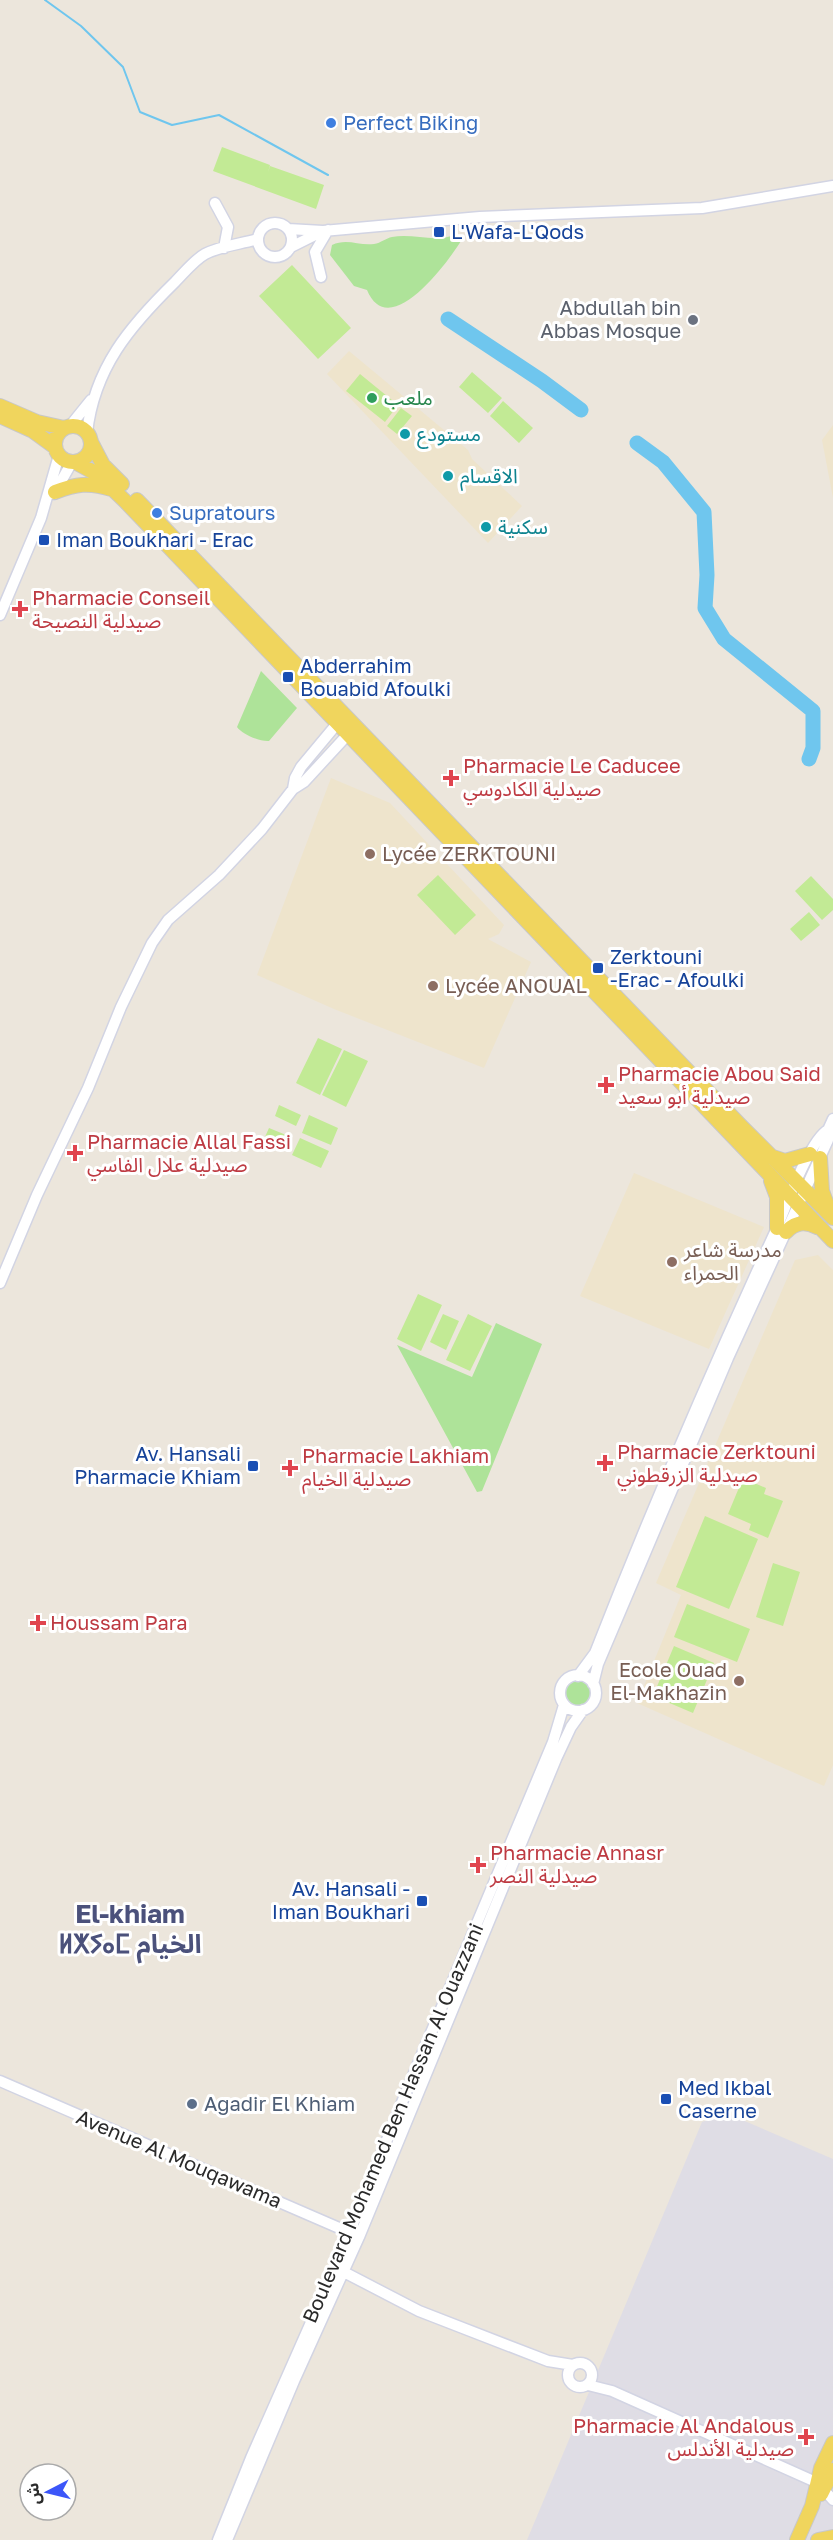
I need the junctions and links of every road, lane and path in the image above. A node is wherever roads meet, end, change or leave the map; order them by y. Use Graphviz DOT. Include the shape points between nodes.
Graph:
graph roads {
  1 [pos="833,186"];
  2 [pos="215,203"];
  3 [pos="288,229"];
  4 [pos="326,230"];
  5 [pos="258,240"];
  6 [pos="291,247"];
  7 [pos="225,248"];
  8 [pos="262,251"];
  9 [pos="321,277"];
  10 [pos="95,395"];
  11 [pos="0,405"];
  12 [pos="0,416"];
  13 [pos="67,427"];
  14 [pos="89,437"];
  15 [pos="57,451"];
  16 [pos="74,462"];
  17 [pos="114,490"];
  18 [pos="55,492"];
  19 [pos="45,507"];
  20 [pos="0,615"];
  21 [pos="341,719"];
  22 [pos="351,730"];
  23 [pos="293,789"];
  24 [pos="833,1119"];
  25 [pos="815,1156"];
  26 [pos="769,1163"];
  27 [pos="802,1185"];
  28 [pos="794,1201"];
  29 [pos="833,1218"];
  30 [pos="822,1229"];
  31 [pos="781,1230"];
  32 [pos="833,1241"];
  33 [pos="0,1282"];
  34 [pos="578,1676"];
  35 [pos="593,1684"];
  36 [pos="564,1705"];
  37 [pos="583,1710"];
  38 [pos="0,2081"];
  39 [pos="353,2234"];
  40 [pos="339,2270"];
  41 [pos="548,2361"];
  42 [pos="573,2365"];
  43 [pos="592,2373"];
  44 [pos="569,2379"];
  45 [pos="588,2385"];
  46 [pos="612,2391"];
  47 [pos="833,2443"];
  48 [pos="833,2470"];
  49 [pos="825,2491"];
  50 [pos="833,2537"];
  51 [pos="218,2540"];
  52 [pos="227,2540"];
  53 [pos="797,2540"];
  54 [pos="818,2540"];
  1 -- 4 [label="street" via="702,208 480,217"];
  2 -- 7 [label="street" via="228,227"];
  3 -- 4 [label="street"];
  3 -- 5 [label="street" via="268,224 260,231"];
  3 -- 6 [label="street"];
  4 -- 6 [label="street"];
  4 -- 9 [label="street" via="315,252"];
  5 -- 7 [label="street"];
  5 -- 8 [label="street"];
  6 -- 8 [label="street" via="276,257"];
  7 -- 8 [label="street"];
  7 -- 10 [label="street" via="203,255 136,321 119,343"];
  10 -- 13 [label="street"];
  10 -- 14 [label="street"];
  11 -- 13 [label="main road" via="37,422"];
  12 -- 15 [label="main road" via="33,431"];
  13 -- 14 [label="main road" via="80,427"];
  13 -- 15 [label="main road" via="56,438"];
  14 -- 16 [label="main road" via="87,455"];
  14 -- 21 [label="main road" via="110,473"];
  15 -- 16 [label="main road"];
  15 -- 19 [label="street"];
  16 -- 17 [label="main road" via="97,474"];
  16 -- 18 [label="street"];
  17 -- 18 [label="main road" via="81,484"];
  17 -- 21 [label="main road"];
  18 -- 19 [label="street"];
  19 -- 20 [label="street"];
  21 -- 22 [label="main road"];
  21 -- 23 [label="street" via="301,767"];
  22 -- 23 [label="street"];
  22 -- 26 [label="main road"];
  23 -- 33 [label="street" via="262,829 219,875 168,920 152,943"];
  24 -- 25 [label="street" via="820,1136"];
  25 -- 26 [label="main road"];
  25 -- 27 [label="street"];
  25 -- 29 [label="main road" via="822,1191"];
  26 -- 27 [label="main road"];
  26 -- 28 [label="main road"];
  26 -- 31 [label="main road"];
  27 -- 28 [label="street"];
  27 -- 29 [label="main road"];
  28 -- 30 [label="main road"];
  28 -- 31 [label="street"];
  30 -- 31 [label="main road" via="802,1223"];
  30 -- 32 [label="main road"];
  31 -- 34 [label="street" via="716,1358 595,1653"];
  31 -- 35 [label="street"];
  34 -- 35 [label="street"];
  34 -- 36 [label="street" via="562,1685"];
  35 -- 37 [label="street" via="595,1699"];
  36 -- 37 [label="street"];
  36 -- 39 [label="street, Boulevard Mohamed Ben Hassan Al Ouazzani" via="554,1742"];
  37 -- 39 [label="street, Boulevard Mohamed Ben Hassan Al Ouazzani" via="552,1768"];
  38 -- 39 [label="street, Avenue Al Mouqawama"];
  39 -- 40 [label="street, Boulevard Mohamed Ben Hassan Al Ouazzani"];
  40 -- 41 [label="street" via="419,2311"];
  40 -- 51 [label="street, Boulevard Mohamed Ben Hassan Al Ouazzani" via="251,2458"];
  40 -- 52 [label="street, Boulevard Mohamed Ben Hassan Al Ouazzani"];
  41 -- 42 [label="street"];
  41 -- 44 [label="street"];
  42 -- 43 [label="street" via="586,2364"];
  42 -- 44 [label="street"];
  43 -- 45 [label="street"];
  43 -- 46 [label="street"];
  44 -- 45 [label="street" via="576,2387"];
  45 -- 46 [label="street"];
  46 -- 49 [label="street"];
  47 -- 49 [label="main road" via="821,2468"];
  48 -- 49 [label="main road"];
  49 -- 53 [label="main road" via="812,2506"];
  50 -- 54 [label="main road"];
}
